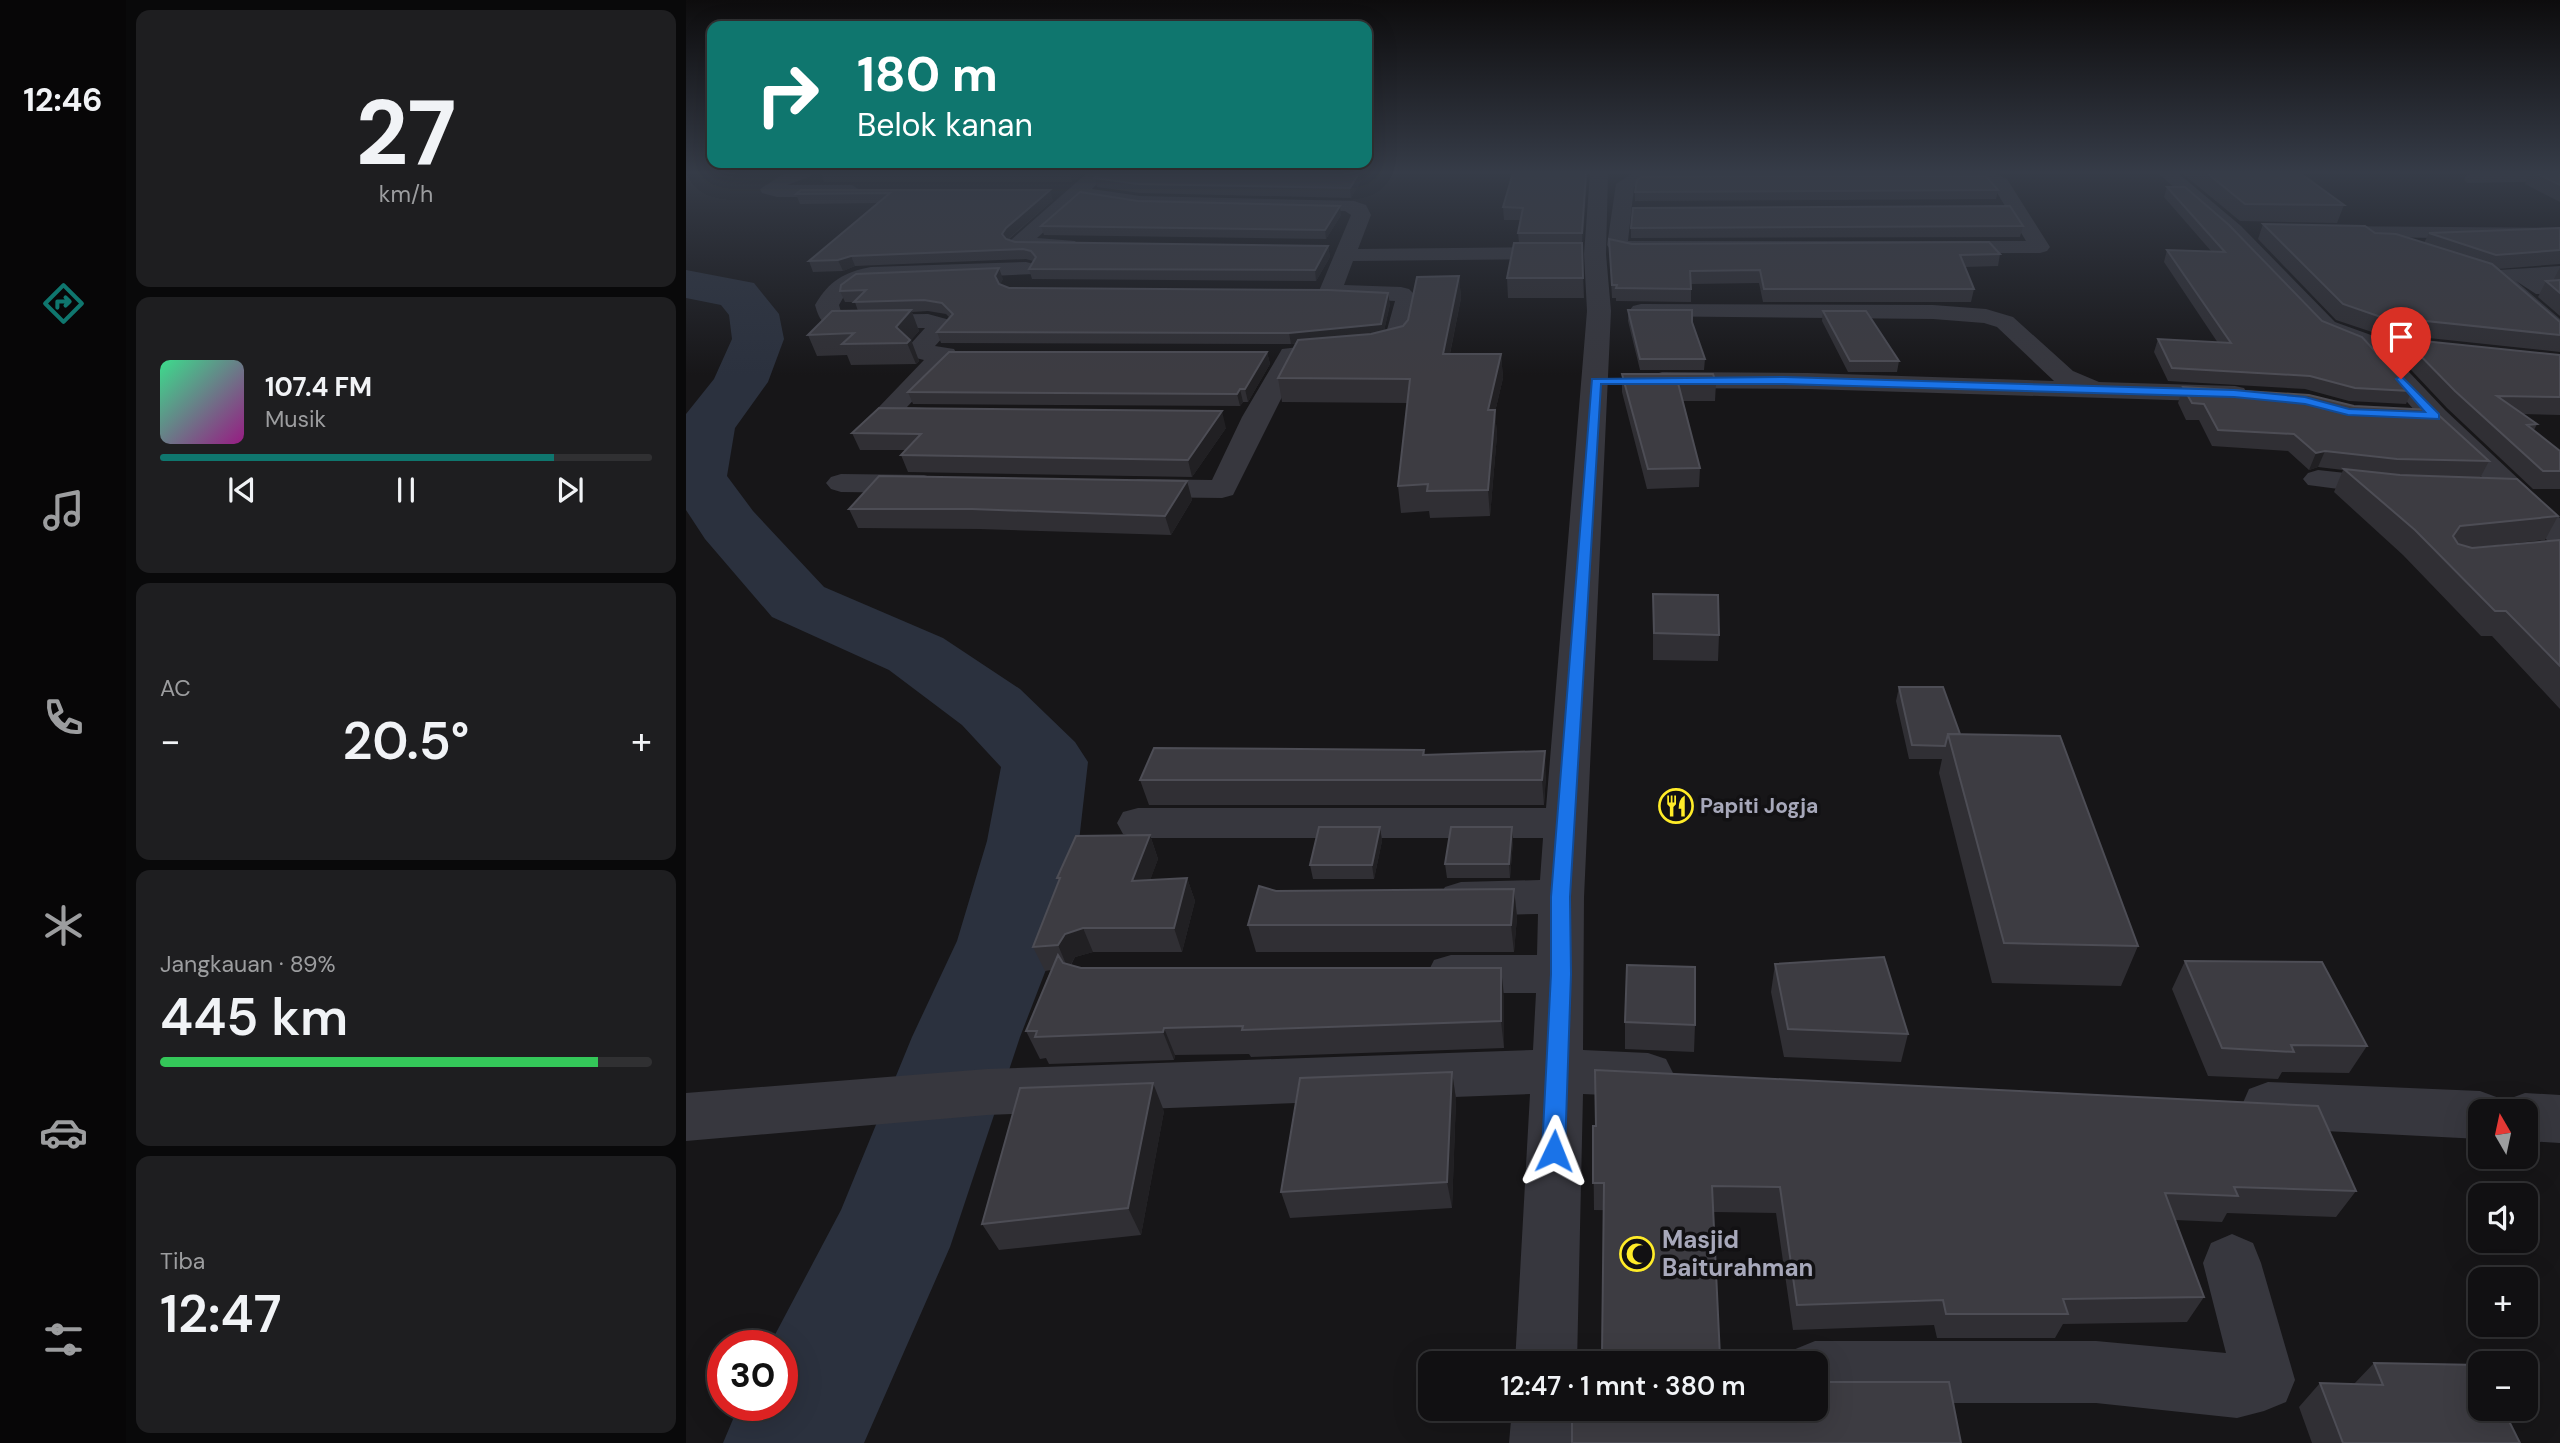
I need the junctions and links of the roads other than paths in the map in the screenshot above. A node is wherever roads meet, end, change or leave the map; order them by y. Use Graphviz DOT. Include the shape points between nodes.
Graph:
graph roads {
  1 [pos="1022,240"];
  2 [pos="1350,240"];
  3 [pos="1598,240"];
  4 [pos="1616,240"];
  5 [pos="2036,240"];
  6 [pos="2244,240"];
  7 [pos="1052,245"];
  8 [pos="1093,245"];
  9 [pos="1321,247"];
  10 [pos="1346,251"];
  11 [pos="1595,254"];
  12 [pos="2560,273"];
  13 [pos="2523,274"];
  14 [pos="1302,291"];
  15 [pos="1330,291"];
  16 [pos="2560,301"];
  17 [pos="1600,311"];
  18 [pos="2560,331"];
  19 [pos="2367,342"];
  20 [pos="945,354"];
  21 [pos="973,354"];
  22 [pos="1264,354"];
  23 [pos="1291,354"];
  24 [pos="2477,354"];
  25 [pos="1617,381"];
  26 [pos="2096,390"];
  27 [pos="2258,396"];
  28 [pos="2398,414"];
  29 [pos="960,415"];
  30 [pos="2435,416"];
  31 [pos="2318,479"];
  32 [pos="841,483"];
  33 [pos="950,485"];
  34 [pos="1113,488"];
  35 [pos="2417,488"];
  36 [pos="2472,490"];
  37 [pos="2513,491"];
  38 [pos="2552,546"];
  39 [pos="1138,823"];
  40 [pos="1567,823"];
  41 [pos="1561,897"];
  42 [pos="1415,900"];
  43 [pos="1413,974"];
  44 [pos="1561,974"];
  45 [pos="1556,1071"];
  46 [pos="1696,1078"];
  47 [pos="2221,1102"];
  48 [pos="2468,1114"];
  49 [pos="686,1117"];
  50 [pos="2538,1118"];
  51 [pos="2560,1119"];
  52 [pos="2232,1263"];
  53 [pos="1546,1351"];
  54 [pos="1828,1372"];
  55 [pos="1543,1421"];
  56 [pos="1542,1443"];
  1 -- 7 [label="street" via="1018,244"];
  2 -- 10 [label="street"];
  3 -- 11 [label="street"];
  4 -- 5 [label="street" via="1623,248 2040,247"];
  6 -- 19 [label="street" via="2327,327"];
  7 -- 8 [label="street"];
  7 -- 20 [label="street" via="1024,280 855,276 840,283 827,305 832,320 843,323 938,322 942,325 919,348 925,353"];
  9 -- 10 [label="street"];
  10 -- 11 [label="street"];
  10 -- 15 [label="street"];
  11 -- 17 [label="street"];
  12 -- 13 [label="street"];
  13 -- 16 [label="street"];
  13 -- 18 [label="street" via="2498,277"];
  14 -- 15 [label="street"];
  15 -- 23 [label="street" via="1406,296 1396,342"];
  17 -- 25 [label="street"];
  17 -- 26 [label="street" via="1986,316 2006,322 2064,376"];
  19 -- 24 [label="street"];
  19 -- 30 [label="street"];
  20 -- 21 [label="street"];
  20 -- 29 [label="street" via="890,409 892,415"];
  22 -- 23 [label="street"];
  23 -- 34 [label="street" via="1243,417 1222,489"];
  25 -- 26 [label="street"];
  25 -- 40 [label="street" via="1569,757"];
  26 -- 27 [label="street"];
  28 -- 30 [label="street"];
  30 -- 37 [label="street"];
  31 -- 35 [label="street"];
  32 -- 33 [label="street"];
  36 -- 37 [label="street"];
  37 -- 38 [label="street"];
  39 -- 40 [label="street"];
  40 -- 41 [label="street"];
  41 -- 42 [label="street"];
  41 -- 44 [label="street"];
  43 -- 44 [label="street"];
  44 -- 45 [label="street"];
  45 -- 46 [label="street"];
  45 -- 49 [label="street" via="987,1091"];
  45 -- 53 [label="street"];
  47 -- 48 [label="street"];
  50 -- 51 [label="street"];
  52 -- 54 [label="street" via="2264,1380 2237,1386 2095,1372"];
  55 -- 56 [label="street"];
}
